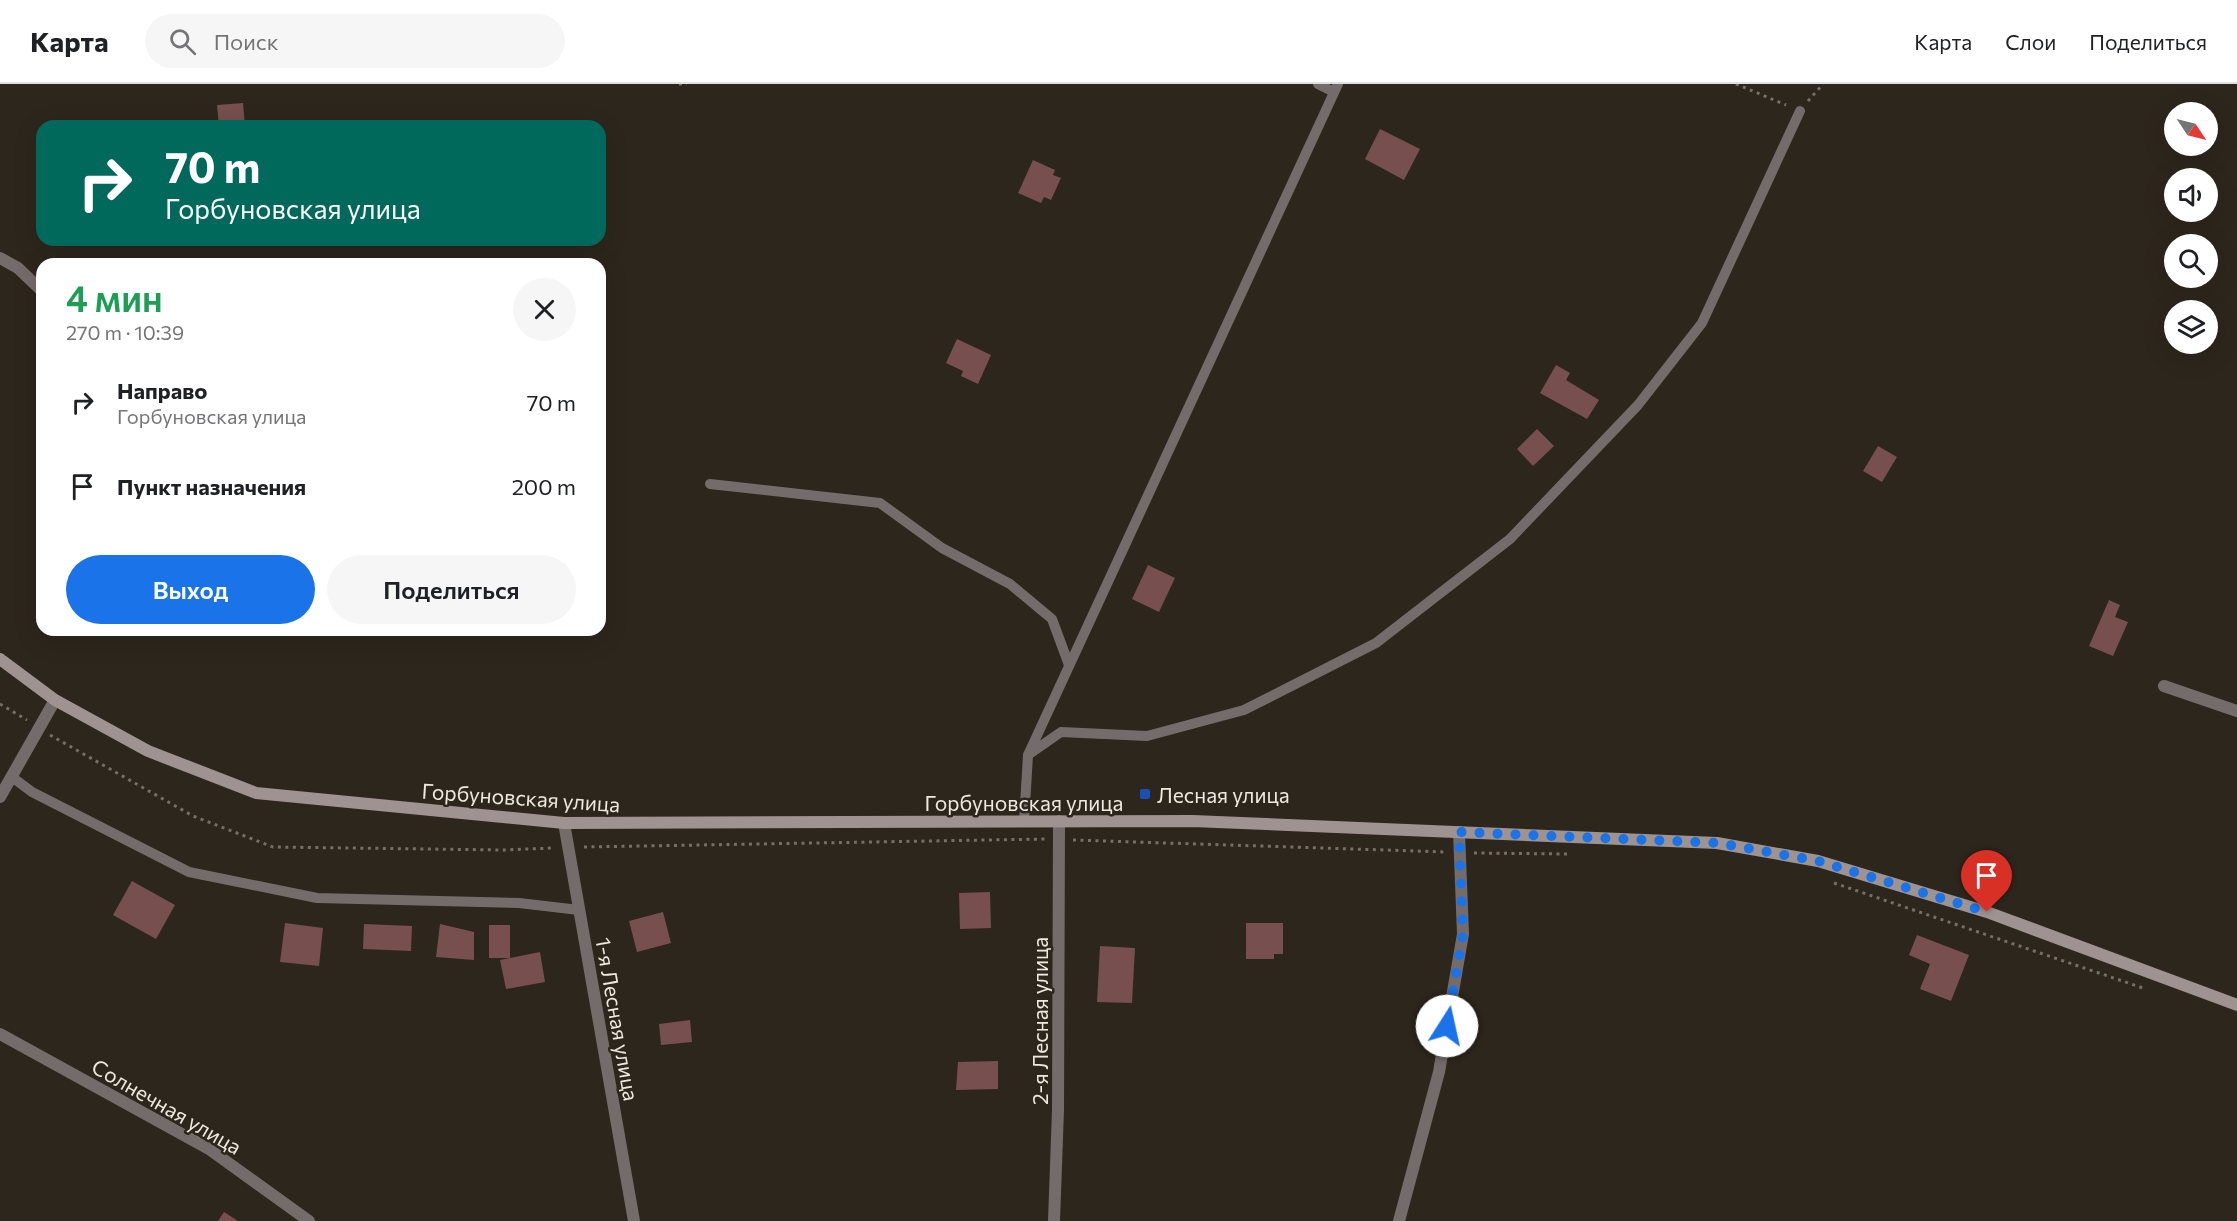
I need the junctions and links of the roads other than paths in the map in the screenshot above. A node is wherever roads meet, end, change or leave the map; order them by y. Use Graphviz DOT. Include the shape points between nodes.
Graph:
graph roads {
  1 [pos="1318,84"];
  2 [pos="1336,88"];
  3 [pos="1800,111"];
  4 [pos="0,258"];
  5 [pos="36,285"];
  6 [pos="710,484"];
  7 [pos="0,659"];
  8 [pos="1069,665"];
  9 [pos="2164,686"];
  10 [pos="55,700"];
  11 [pos="2237,711"];
  12 [pos="1028,754"];
  13 [pos="12,777"];
  14 [pos="0,797"];
  15 [pos="1024,822"];
  16 [pos="1059,822"];
  17 [pos="564,823"];
  18 [pos="1459,832"];
  19 [pos="579,910"];
  20 [pos="2237,1005"];
  21 [pos="0,1034"];
  22 [pos="309,1221"];
  23 [pos="634,1221"];
  24 [pos="1054,1221"];
  25 [pos="1399,1221"];
  1 -- 2 [label="lane"];
  2 -- 8 [label="lane"];
  3 -- 12 [label="lane" via="1702,323 1638,405 1510,539 1376,643 1244,710 1148,736 1061,732"];
  4 -- 5 [label="street"];
  6 -- 8 [label="lane" via="880,503 942,548 1010,584 1052,619"];
  7 -- 10 [label="main road, Горбуновская улица"];
  8 -- 12 [label="lane"];
  9 -- 11 [label="street"];
  10 -- 13 [label="street"];
  10 -- 17 [label="main road, Горбуновская улица" via="148,751 256,794"];
  12 -- 15 [label="lane"];
  13 -- 14 [label="street"];
  13 -- 19 [label="lane" via="32,792 189,873 317,898 519,903"];
  15 -- 16 [label="main road, Горбуновская улица"];
  15 -- 17 [label="main road, Горбуновская улица"];
  16 -- 18 [label="main road, Горбуновская улица" via="1194,821"];
  16 -- 24 [label="street, 2-я Лесная улица"];
  17 -- 19 [label="street, 1-я Лесная улица"];
  18 -- 20 [label="main road, Горбуновская улица" via="1718,843 1818,861 1987,912"];
  18 -- 25 [label="street" via="1463,934 1439,1072"];
  19 -- 23 [label="street, 1-я Лесная улица"];
  21 -- 22 [label="street, Солнечная улица" via="209,1149"];
}
